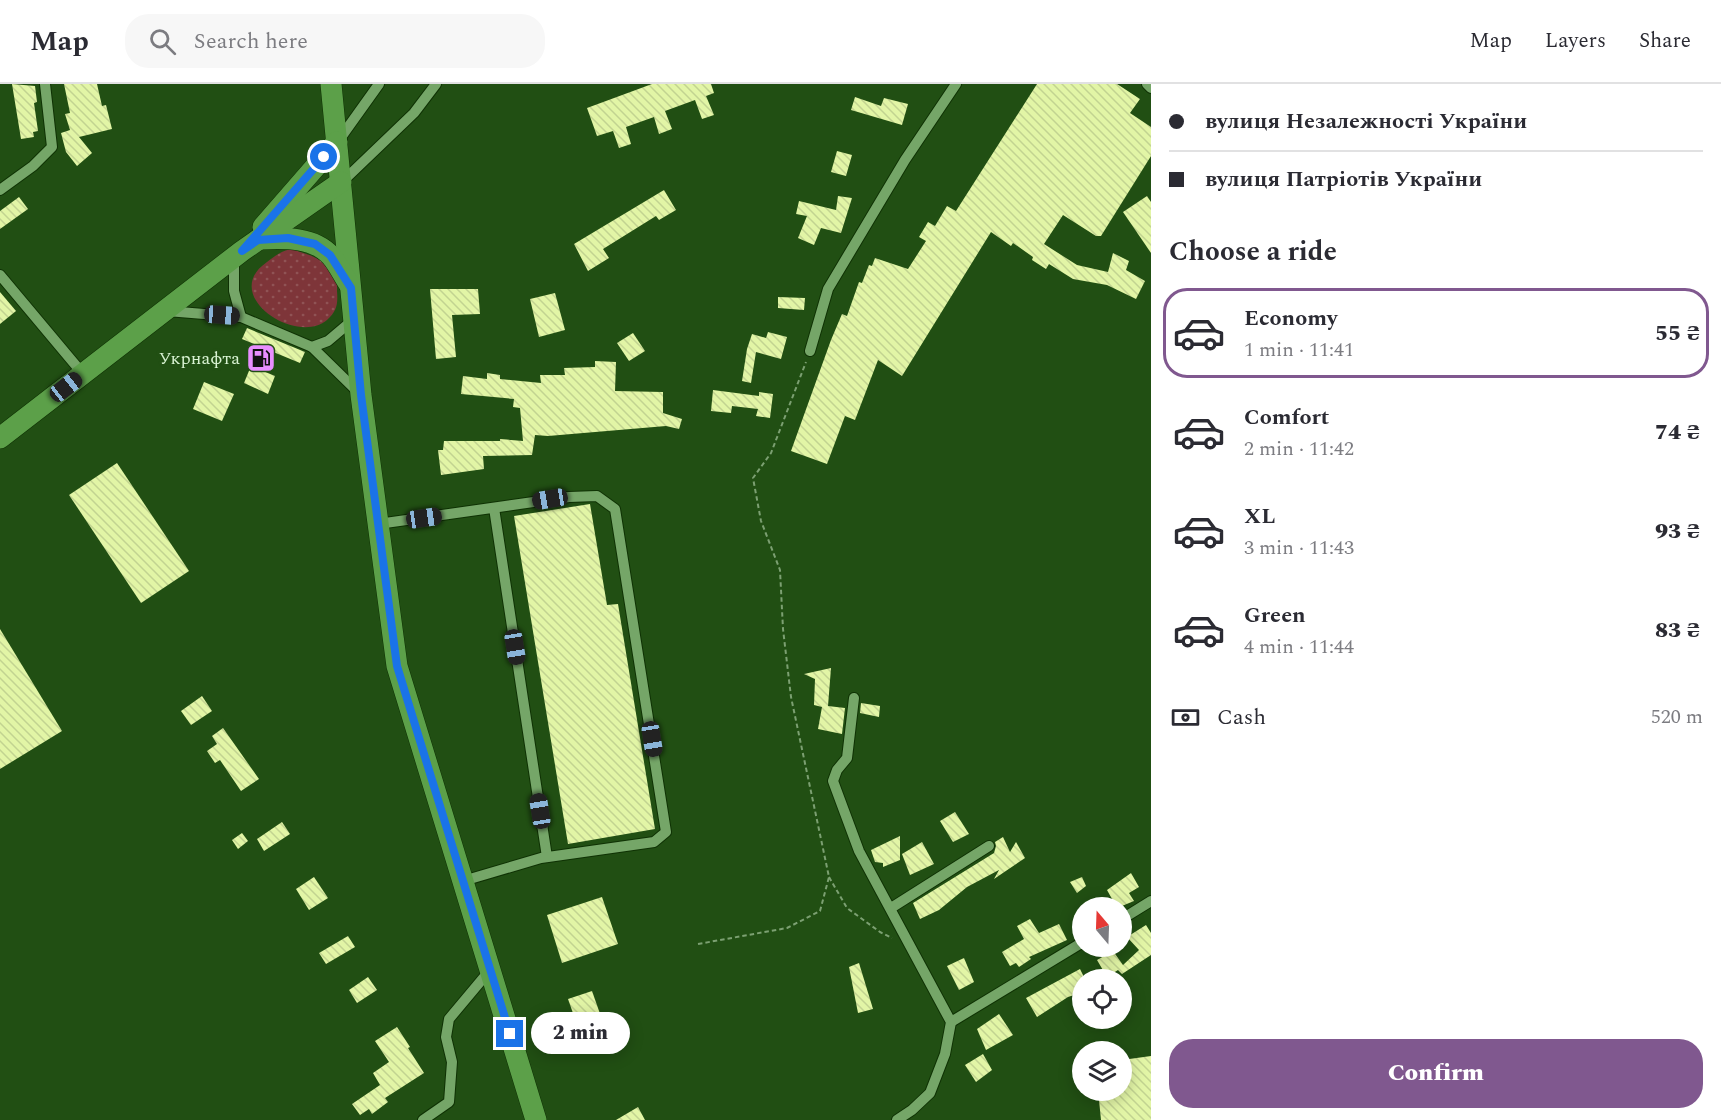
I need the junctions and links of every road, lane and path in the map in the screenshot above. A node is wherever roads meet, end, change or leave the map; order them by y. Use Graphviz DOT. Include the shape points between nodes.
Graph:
graph roads {
  1 [pos="45,84"];
  2 [pos="331,84"];
  3 [pos="379,84"];
  4 [pos="436,84"];
  5 [pos="956,84"];
  6 [pos="1147,84"];
  7 [pos="1151,88"];
  8 [pos="337,142"];
  9 [pos="341,182"];
  10 [pos="0,190"];
  11 [pos="245,249"];
  12 [pos="0,275"];
  13 [pos="351,288"];
  14 [pos="164,311"];
  15 [pos="241,317"];
  16 [pos="354,319"];
  17 [pos="312,348"];
  18 [pos="810,351"];
  19 [pos="83,374"];
  20 [pos="361,395"];
  21 [pos="0,438"];
  22 [pos="494,508"];
  23 [pos="378,524"];
  24 [pos="854,698"];
  25 [pos="988,846"];
  26 [pos="548,857"];
  27 [pos="829,877"];
  28 [pos="463,881"];
  29 [pos="1151,901"];
  30 [pos="891,908"];
  31 [pos="1132,913"];
  32 [pos="698,944"];
  33 [pos="912,948"];
  34 [pos="1072,949"];
  35 [pos="490,969"];
  36 [pos="951,1022"];
  37 [pos="423,1120"];
  38 [pos="536,1120"];
  39 [pos="897,1120"];
  1 -- 10 [label="street" via="52,147"];
  2 -- 8 [label="main road"];
  3 -- 8 [label="street"];
  4 -- 9 [label="street" via="414,113"];
  5 -- 18 [label="street" via="905,160 828,289"];
  6 -- 7 [label="street"];
  8 -- 9 [label="main road"];
  8 -- 11 [label="main road"];
  9 -- 11 [label="main road"];
  9 -- 13 [label="main road"];
  11 -- 13 [label="main road" via="288,238 315,244 330,255"];
  11 -- 14 [label="main road"];
  11 -- 15 [label="street" via="234,291"];
  12 -- 19 [label="street"];
  13 -- 16 [label="main road"];
  14 -- 15 [label="street"];
  14 -- 19 [label="main road"];
  15 -- 17 [label="street"];
  16 -- 17 [label="street" via="328,341"];
  16 -- 20 [label="main road"];
  17 -- 20 [label="street"];
  18 -- 27 [label="path" via="771,453 753,478 760,521 780,570 791,697"];
  19 -- 21 [label="main road"];
  20 -- 23 [label="main road"];
  22 -- 23 [label="street"];
  22 -- 26 [label="street"];
  22 -- 26 [label="street" via="597,496 615,509 666,832 654,842"];
  23 -- 28 [label="main road" via="397,666"];
  24 -- 30 [label="street" via="847,758 833,781 860,851"];
  25 -- 30 [label="street"];
  26 -- 28 [label="street"];
  27 -- 32 [label="path" via="820,911 787,928"];
  27 -- 33 [label="path" via="847,908 880,932"];
  28 -- 35 [label="main road"];
  29 -- 31 [label="street"];
  30 -- 33 [label="street"];
  33 -- 36 [label="street"];
  34 -- 36 [label="street"];
  35 -- 37 [label="street" via="450,1019 449,1102"];
  35 -- 38 [label="main road"];
  36 -- 39 [label="street" via="945,1054 930,1093"];
}
